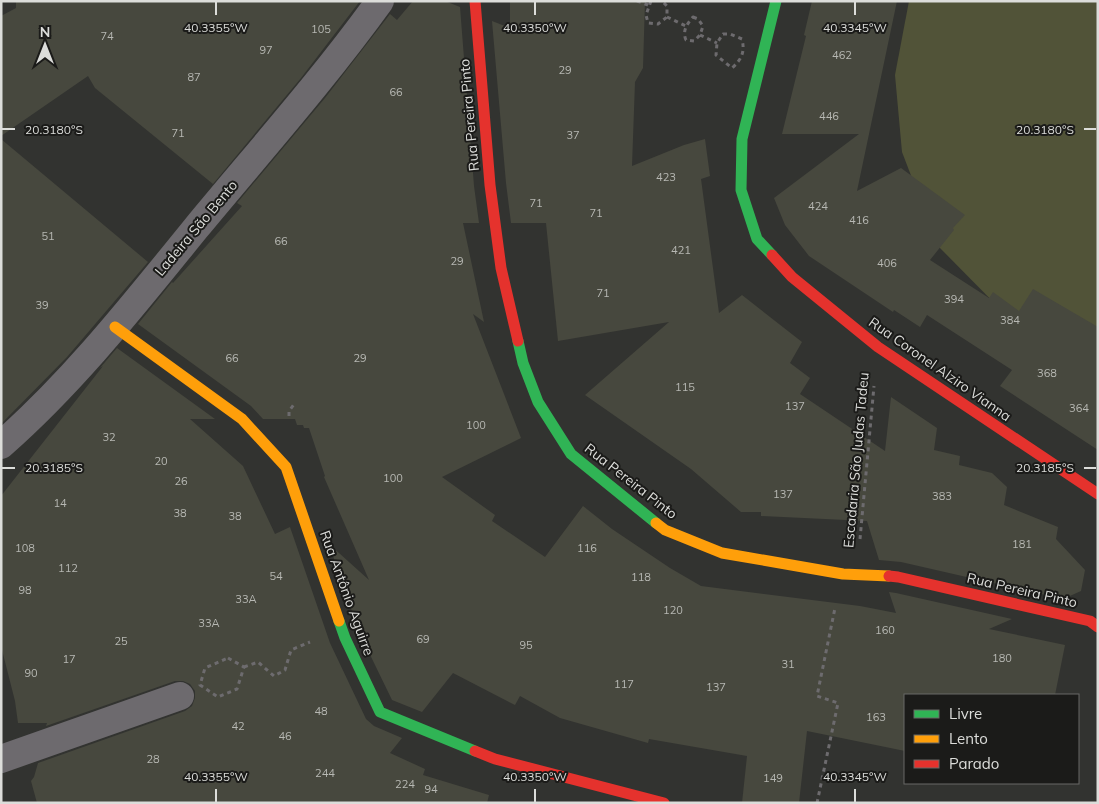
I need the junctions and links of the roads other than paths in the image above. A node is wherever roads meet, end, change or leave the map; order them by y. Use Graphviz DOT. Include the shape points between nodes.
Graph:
graph roads {
  1 [pos="380,1"];
  2 [pos="475,1"];
  3 [pos="776,1"];
  4 [pos="115,327"];
  5 [pos="1,445"];
  6 [pos="1098,494"];
  7 [pos="1098,627"];
  8 [pos="180,696"];
  9 [pos="1,759"];
  10 [pos="664,803"];
  1 -- 4 [label="street, Ladeira São Bento"];
  2 -- 7 [label="street, Rua Pereira Pinto" via="490,185 501,268 523,363 538,402 571,454 665,530 722,554 843,574 898,577 1090,621"];
  3 -- 6 [label="street, Rua Coronel Alziro Vianna" via="742,139 741,190 757,240 792,277 878,347"];
  4 -- 5 [label="street, Ladeira São Bento" via="35,415"];
  4 -- 10 [label="street, Rua Antônio Aguirre" via="242,420 286,467 345,638 380,712 495,759"];
  8 -- 9 [label="street"];
}
